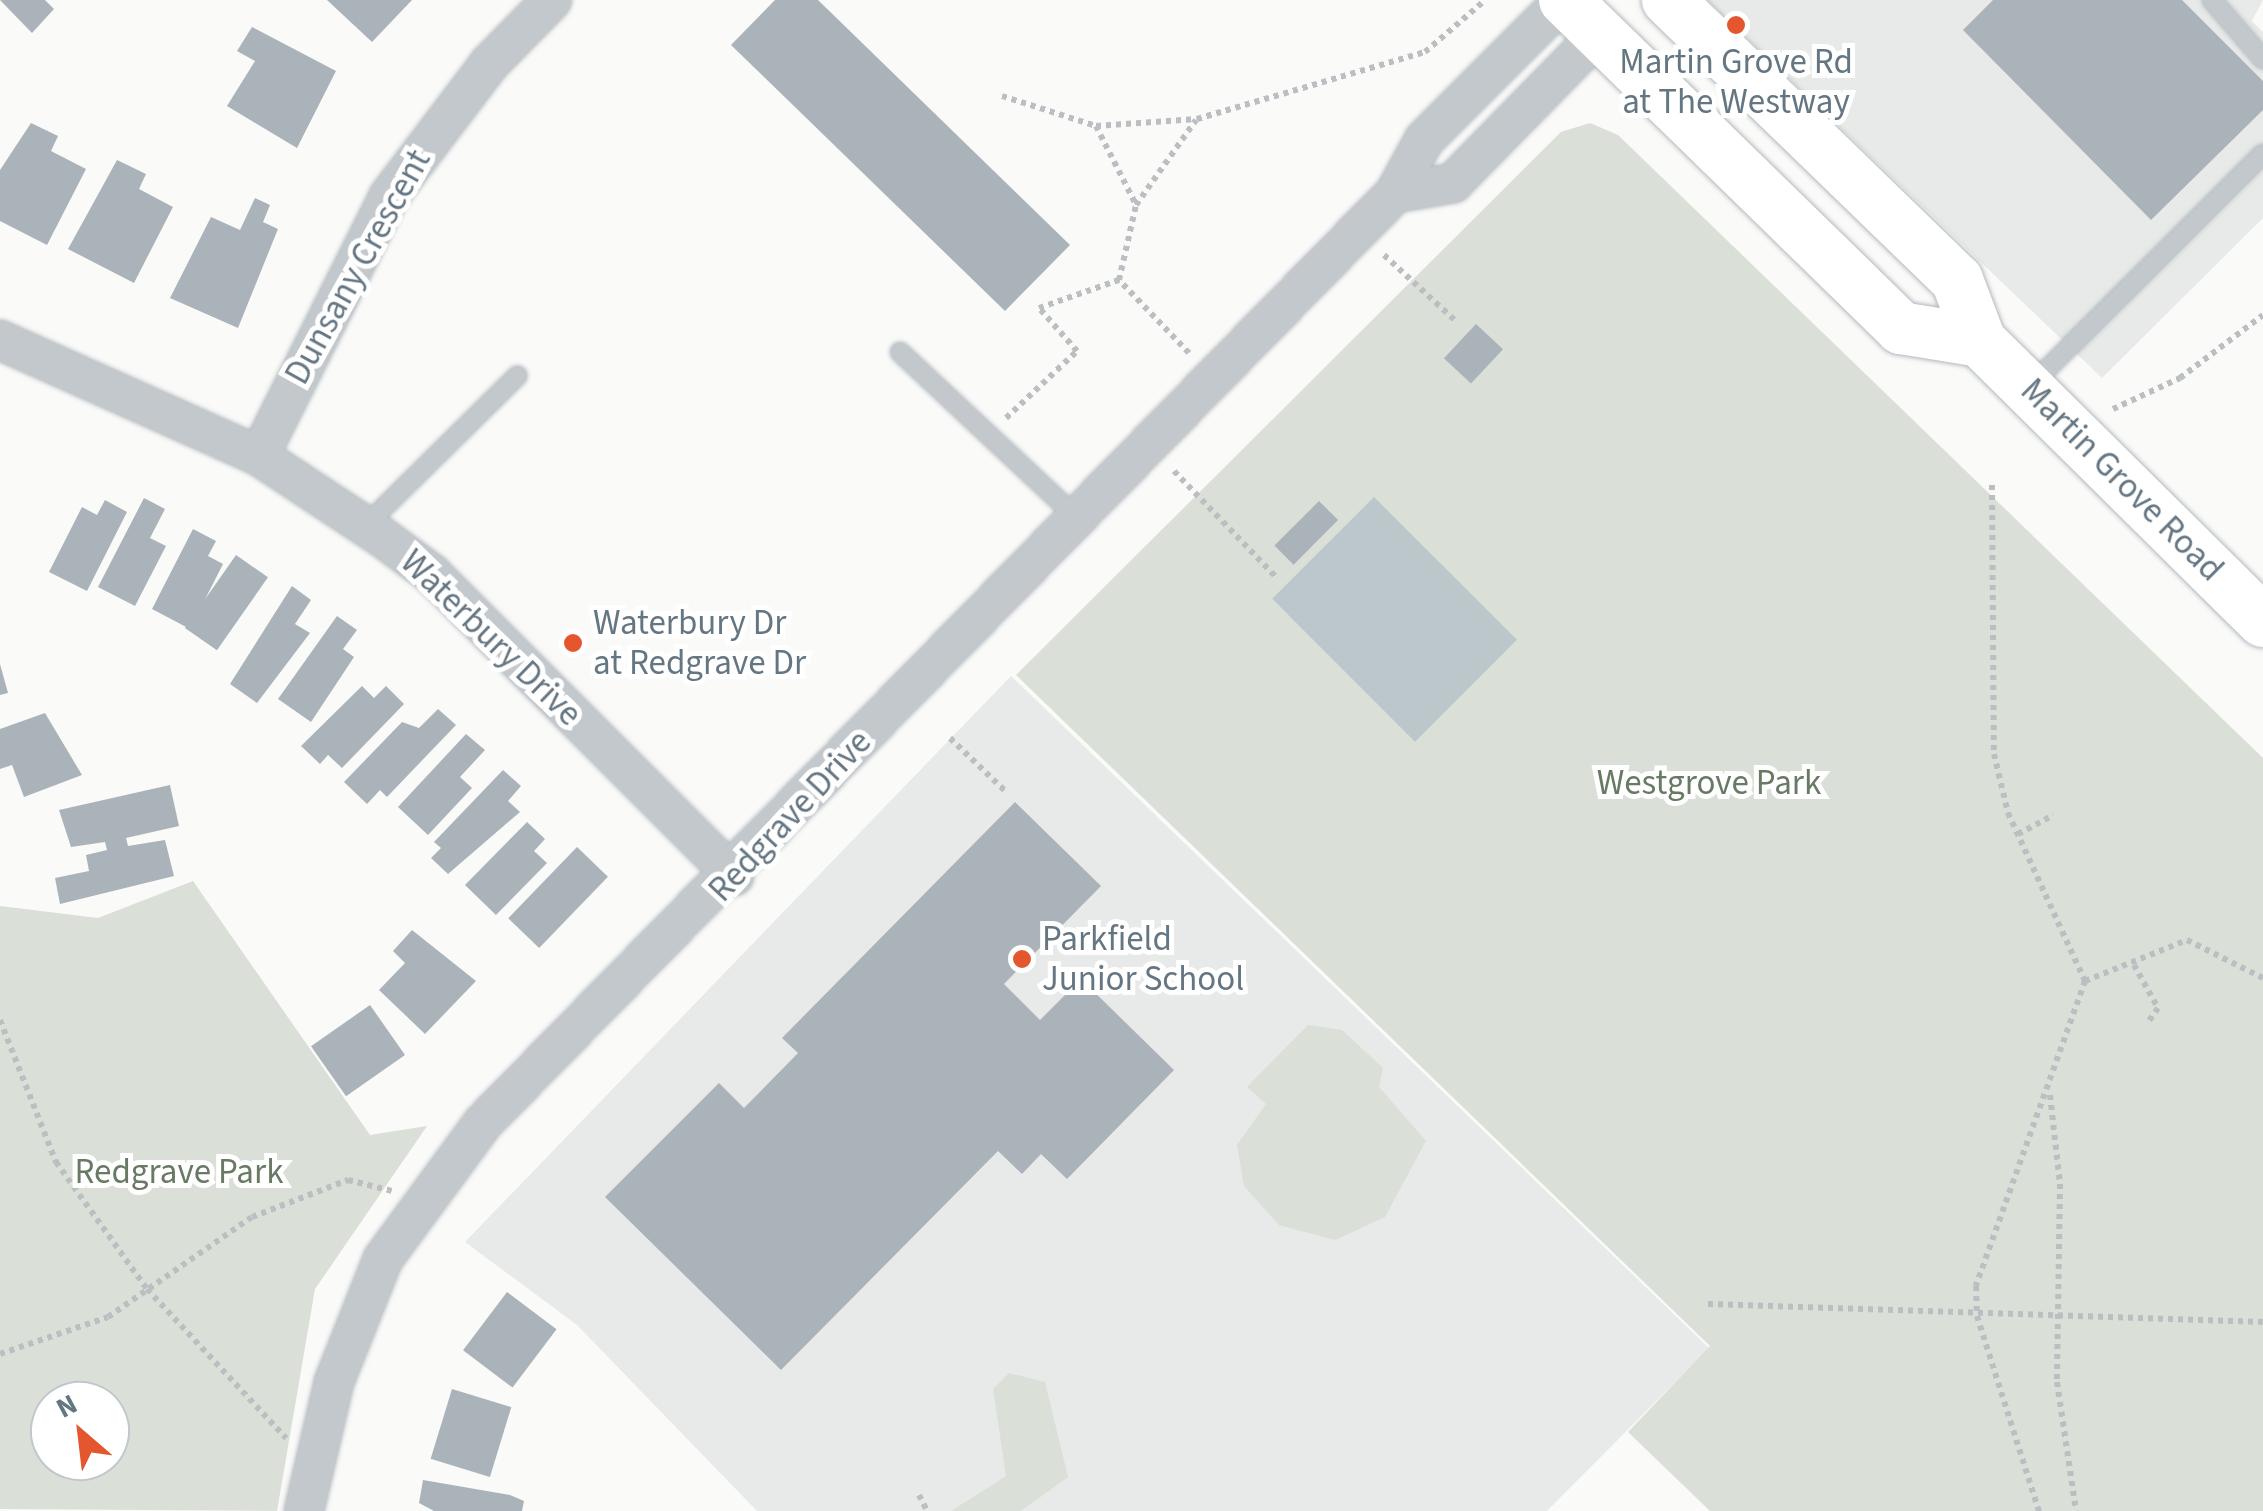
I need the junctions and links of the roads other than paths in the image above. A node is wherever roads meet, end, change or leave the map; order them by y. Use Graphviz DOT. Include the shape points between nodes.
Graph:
graph roads {
  1 [pos="552,0"];
  2 [pos="1668,0"];
  3 [pos="2212,0"];
  4 [pos="1591,8"];
  5 [pos="2263,59"];
  6 [pos="2263,154"];
  7 [pos="1395,193"];
  8 [pos="0,340"];
  9 [pos="1980,341"];
  10 [pos="900,352"];
  11 [pos="517,376"];
  12 [pos="2029,387"];
  13 [pos="259,456"];
  14 [pos="1074,514"];
  15 [pos="365,526"];
  16 [pos="2263,621"];
  17 [pos="734,876"];
  18 [pos="304,1511"];
  1 -- 13 [label="street, Dunsany Crescent" via="500,52 389,196"];
  2 -- 9 [label="main road, Martin Grove Road" via="1957,280"];
  3 -- 5 [label="lane"];
  4 -- 7 [label="street, Redgrave Drive" via="1424,140"];
  4 -- 7 [label="street" via="1453,183"];
  4 -- 9 [label="main road" via="1901,328"];
  6 -- 12 [label="lane"];
  7 -- 14 [label="street, Redgrave Drive"];
  8 -- 13 [label="street, Waterbury Drive"];
  9 -- 12 [label="main road, Martin Grove Road"];
  10 -- 14 [label="lane"];
  11 -- 15 [label="lane"];
  12 -- 16 [label="main road, Martin Grove Road"];
  13 -- 15 [label="street, Waterbury Drive"];
  14 -- 17 [label="street, Redgrave Drive"];
  15 -- 17 [label="street, Waterbury Drive" via="432,574"];
  17 -- 18 [label="street, Redgrave Drive" via="483,1123 422,1201 361,1309 314,1452"];
}
